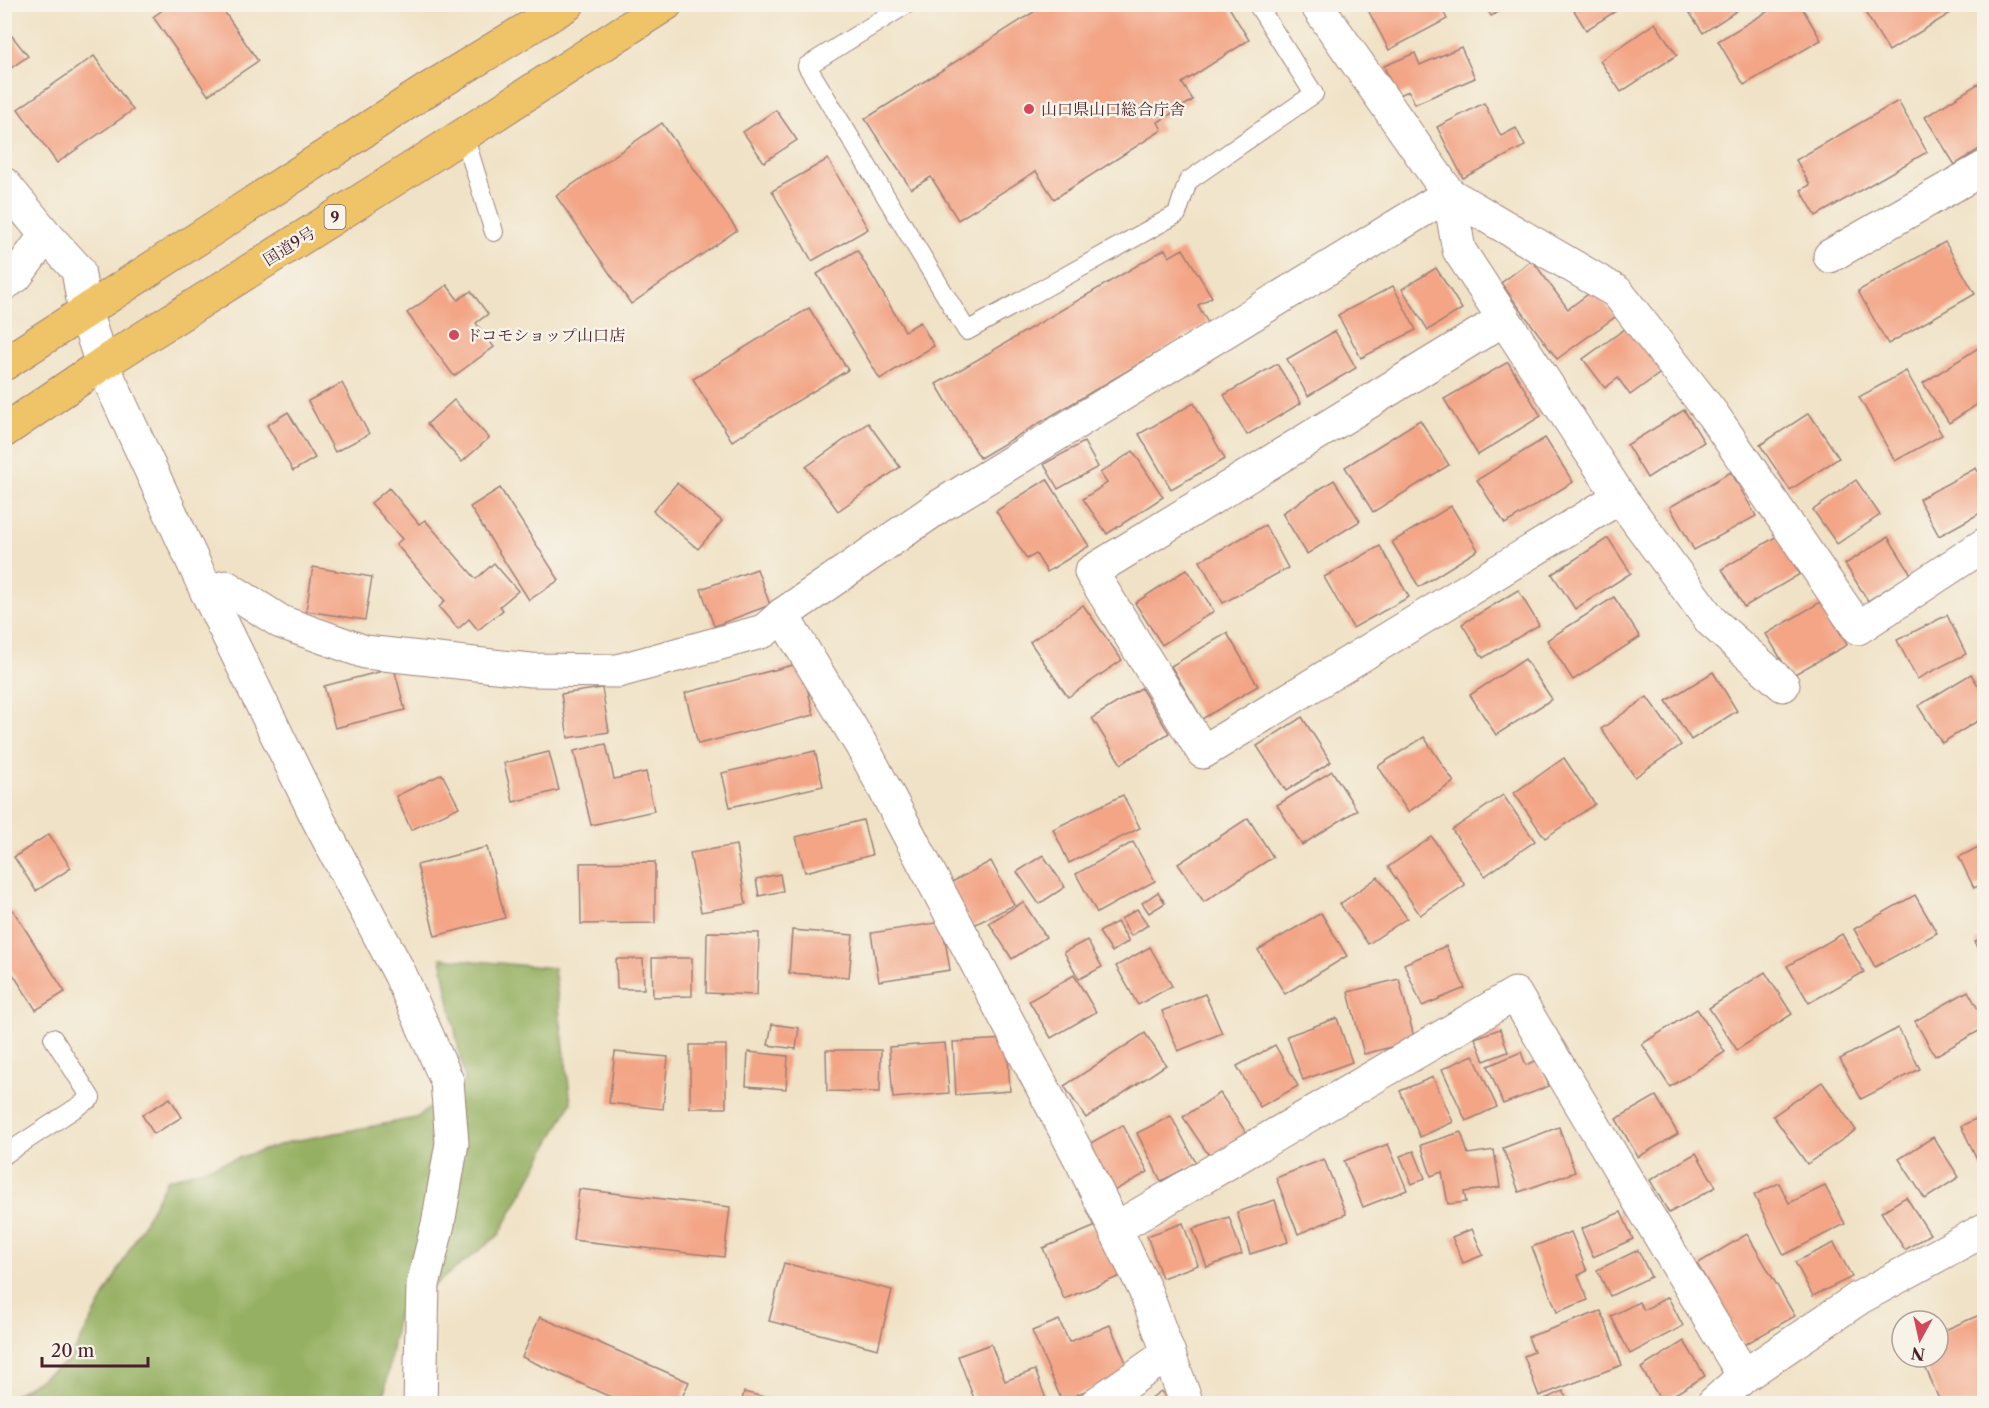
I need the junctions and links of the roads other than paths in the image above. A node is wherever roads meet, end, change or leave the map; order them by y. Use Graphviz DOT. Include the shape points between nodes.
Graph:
graph roads {
  1 [pos="568,4"];
  2 [pos="666,4"];
  3 [pos="907,4"];
  4 [pos="1257,4"];
  5 [pos="1316,4"];
  6 [pos="464,135"];
  7 [pos="1984,168"];
  8 [pos="4,184"];
  9 [pos="1449,194"];
  10 [pos="494,232"];
  11 [pos="45,236"];
  12 [pos="1830,256"];
  13 [pos="4,284"];
  14 [pos="85,312"];
  15 [pos="1504,319"];
  16 [pos="4,364"];
  17 [pos="102,364"];
  18 [pos="4,431"];
  19 [pos="1620,497"];
  20 [pos="1984,545"];
  21 [pos="207,592"];
  22 [pos="782,615"];
  23 [pos="1783,685"];
  24 [pos="53,1038"];
  25 [pos="4,1155"];
  26 [pos="1115,1229"];
  27 [pos="1984,1230"];
  28 [pos="1169,1353"];
  29 [pos="1744,1376"];
  30 [pos="420,1404"];
  31 [pos="1096,1404"];
  32 [pos="1187,1404"];
  33 [pos="1713,1404"];
  1 -- 14 [label="highway" via="427,90"];
  2 -- 6 [label="highway, 国道9号 / 9"];
  3 -- 4 [label="lane" via="807,66 967,331 1178,214 1188,181 1314,94"];
  5 -- 9 [label="street"];
  6 -- 10 [label="lane"];
  6 -- 17 [label="highway, 国道9号 / 9"];
  7 -- 12 [label="street"];
  8 -- 11 [label="street"];
  9 -- 15 [label="street" via="1459,250"];
  9 -- 20 [label="street" via="1617,292 1713,416 1858,628"];
  9 -- 22 [label="street" via="940,506"];
  11 -- 13 [label="street" via="16,276"];
  11 -- 14 [label="street" via="78,270"];
  14 -- 16 [label="highway"];
  14 -- 17 [label="street"];
  15 -- 19 [label="street"];
  15 -- 19 [label="street" via="1091,572 1203,752"];
  17 -- 18 [label="highway, 国道9号 / 9"];
  17 -- 21 [label="street"];
  19 -- 23 [label="street" via="1711,621"];
  21 -- 22 [label="street" via="226,586 281,622 365,652 531,670 618,671 764,631"];
  21 -- 30 [label="street" via="319,821 400,974 447,1081 452,1143 423,1285"];
  22 -- 26 [label="street" via="863,748"];
  24 -- 25 [label="lane" via="91,1098"];
  26 -- 28 [label="street" via="1145,1290"];
  26 -- 29 [label="street" via="1515,994"];
  27 -- 29 [label="street" via="1858,1298"];
  28 -- 31 [label="street"];
  28 -- 32 [label="street"];
  29 -- 33 [label="street"];
}
